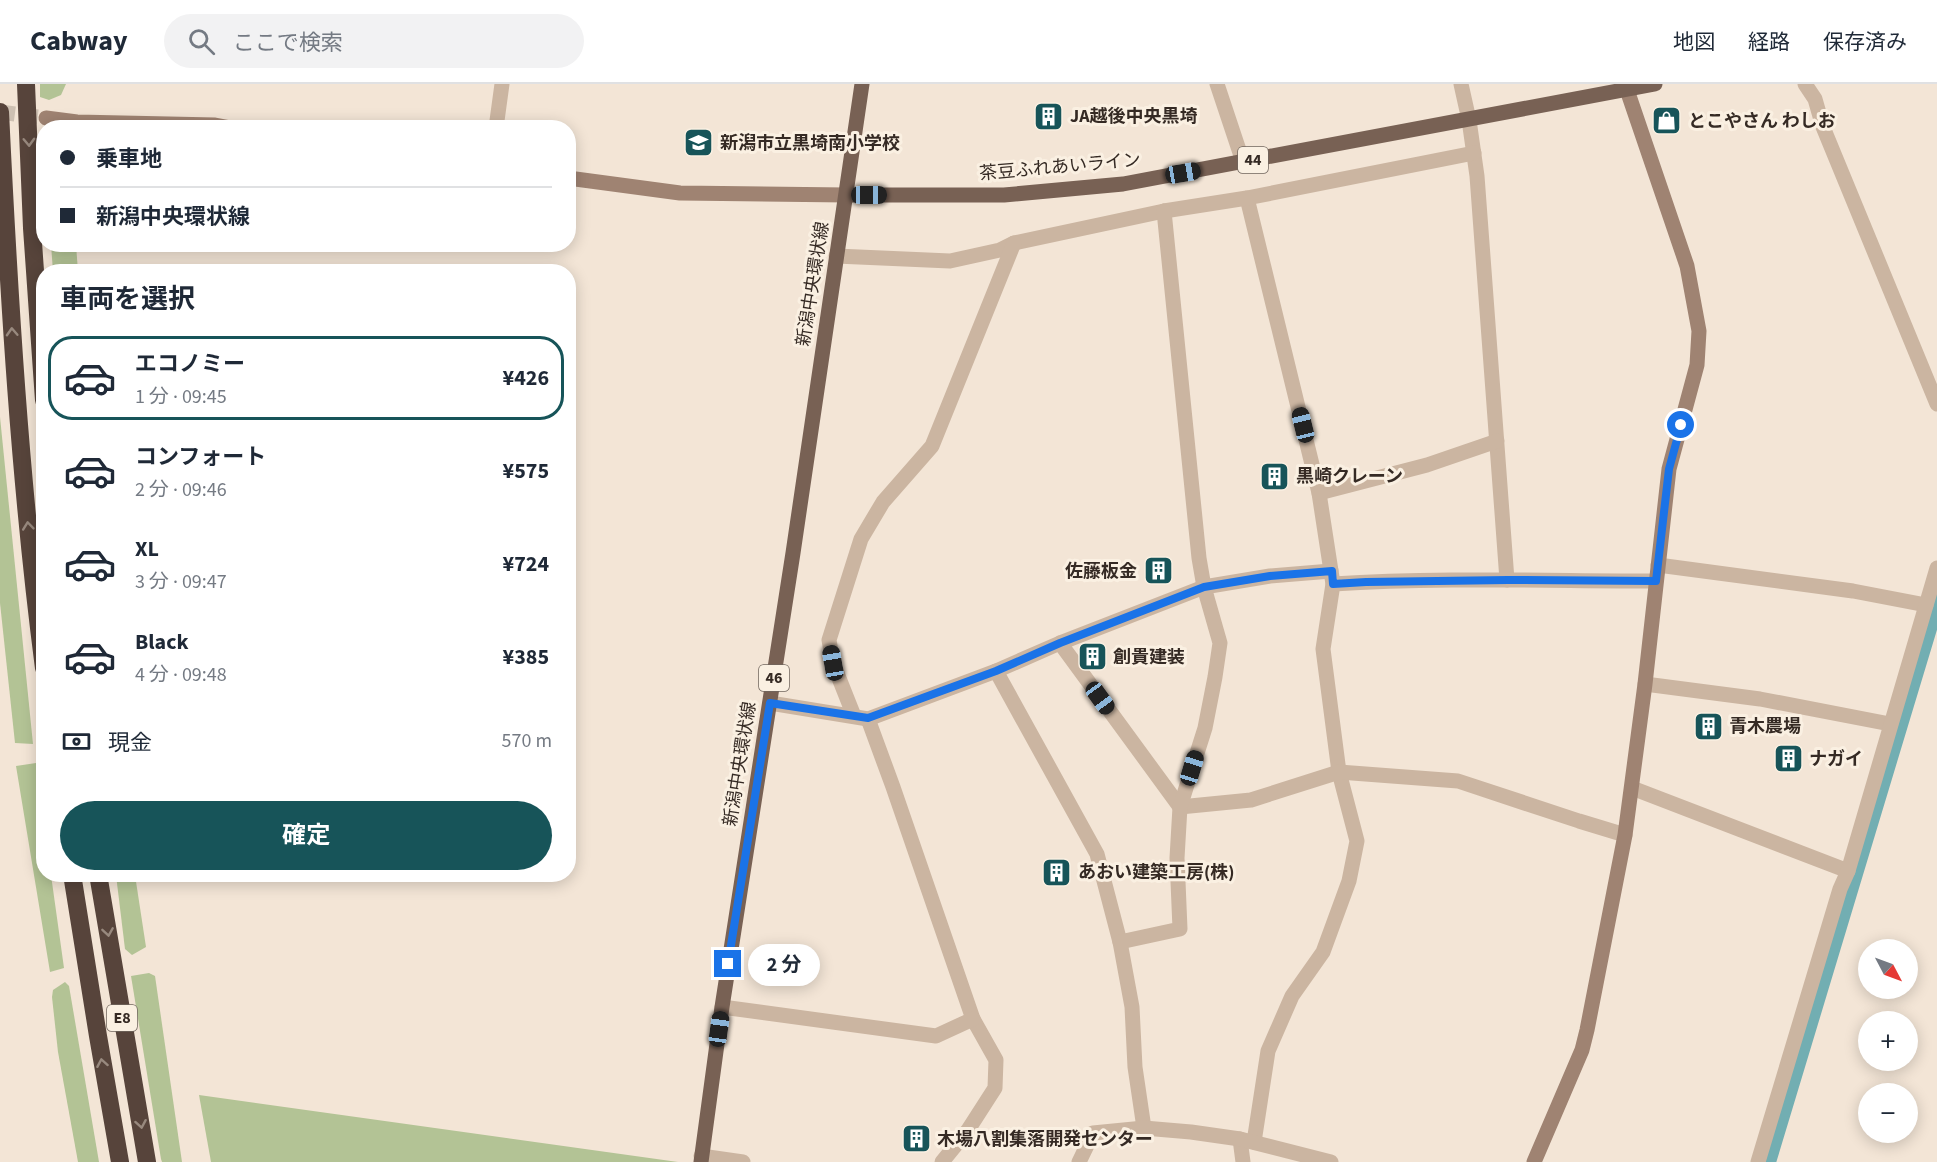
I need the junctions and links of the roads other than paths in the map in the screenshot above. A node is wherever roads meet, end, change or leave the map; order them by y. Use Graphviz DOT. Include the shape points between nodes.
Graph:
graph roads {
  1 [pos="26,84"];
  2 [pos="502,84"];
  3 [pos="862,84"];
  4 [pos="1217,84"];
  5 [pos="1461,84"];
  6 [pos="1655,84"];
  7 [pos="1805,84"];
  8 [pos="1625,87"];
  9 [pos="0,112"];
  10 [pos="46,118"];
  11 [pos="62,120"];
  12 [pos="497,120"];
  13 [pos="1469,120"];
  14 [pos="1474,153"];
  15 [pos="1243,162"];
  16 [pos="576,179"];
  17 [pos="847,195"];
  18 [pos="1247,198"];
  19 [pos="1164,211"];
  20 [pos="1014,243"];
  21 [pos="836,256"];
  22 [pos="36,285"];
  23 [pos="1937,404"];
  24 [pos="1497,441"];
  25 [pos="1319,493"];
  26 [pos="1658,565"];
  27 [pos="1937,568"];
  28 [pos="1332,578"];
  29 [pos="1508,580"];
  30 [pos="1656,581"];
  31 [pos="1204,587"];
  32 [pos="36,599"];
  33 [pos="1926,605"];
  34 [pos="1060,643"];
  35 [pos="996,671"];
  36 [pos="1645,684"];
  37 [pos="770,703"];
  38 [pos="861,717"];
  39 [pos="1890,724"];
  40 [pos="1339,772"];
  41 [pos="1632,788"];
  42 [pos="1180,807"];
  43 [pos="1625,835"];
  44 [pos="1848,872"];
  45 [pos="73,882"];
  46 [pos="99,882"];
  47 [pos="1120,942"];
  48 [pos="722,1007"];
  49 [pos="973,1019"];
  50 [pos="1144,1128"];
  51 [pos="1247,1140"];
  52 [pos="701,1159"];
  53 [pos="120,1162"];
  54 [pos="147,1162"];
  55 [pos="743,1162"];
  56 [pos="942,1162"];
  57 [pos="1079,1162"];
  58 [pos="1243,1162"];
  59 [pos="1331,1162"];
  60 [pos="1534,1162"];
  61 [pos="1758,1162"];
  1 -- 22 [label="highway, one-way"];
  2 -- 12 [label="street"];
  3 -- 17 [label="main road, 新潟中央環状線"];
  4 -- 15 [label="street"];
  5 -- 13 [label="street"];
  6 -- 8 [label="main road, 茶豆ふれあいライン / 44"];
  7 -- 23 [label="street" via="1815,99"];
  8 -- 13 [label="main road, 茶豆ふれあいライン / 44"];
  8 -- 26 [label="street" via="1687,266 1699,331 1697,365 1669,469"];
  32 -- 9 [label="highway, one-way" via="22,477"];
  10 -- 11 [label="street"];
  13 -- 14 [label="street"];
  13 -- 15 [label="main road, 茶豆ふれあいライン / 44"];
  14 -- 18 [label="street"];
  14 -- 24 [label="street"];
  15 -- 17 [label="main road, 茶豆ふれあいライン / 44" via="1123,184 1015,194"];
  16 -- 17 [label="street, 茶豆ふれあいライン" via="680,193"];
  17 -- 21 [label="main road, 新潟中央環状線 / 46"];
  18 -- 19 [label="street"];
  18 -- 25 [label="street"];
  19 -- 20 [label="street"];
  19 -- 31 [label="street"];
  20 -- 21 [label="street" via="950,261"];
  20 -- 38 [label="street" via="932,446 883,502 861,539 829,640 833,663"];
  21 -- 37 [label="main road, 新潟中央環状線 / 46"];
  24 -- 25 [label="street" via="1426,465"];
  24 -- 29 [label="street"];
  25 -- 28 [label="street"];
  26 -- 30 [label="street"];
  26 -- 33 [label="street" via="1853,591"];
  27 -- 33 [label="street"];
  28 -- 29 [label="street" via="1366,582"];
  28 -- 31 [label="street" via="1270,576"];
  28 -- 40 [label="street" via="1323,649"];
  29 -- 30 [label="street"];
  30 -- 36 [label="street"];
  31 -- 34 [label="street"];
  31 -- 42 [label="street" via="1220,643 1205,728"];
  33 -- 39 [label="street"];
  34 -- 35 [label="street"];
  34 -- 42 [label="street"];
  35 -- 38 [label="street"];
  35 -- 47 [label="street" via="1097,854"];
  36 -- 39 [label="street" via="1760,699"];
  36 -- 41 [label="street"];
  37 -- 38 [label="street"];
  37 -- 48 [label="main road, 新潟中央環状線 / 46"];
  38 -- 49 [label="street" via="893,787"];
  39 -- 44 [label="street"];
  40 -- 42 [label="street" via="1251,801"];
  40 -- 43 [label="street" via="1458,781"];
  40 -- 51 [label="street" via="1357,841 1349,881 1323,952 1292,996 1268,1051"];
  41 -- 43 [label="street"];
  41 -- 44 [label="street"];
  42 -- 47 [label="street" via="1180,928"];
  43 -- 60 [label="street" via="1582,1050"];
  44 -- 61 [label="street"];
  53 -- 45 [label="highway, E8, one-way"];
  46 -- 54 [label="highway, E8, one-way"];
  47 -- 50 [label="street" via="1132,1007"];
  48 -- 49 [label="street" via="936,1036"];
  48 -- 52 [label="main road, 新潟中央環状線 / 46"];
  49 -- 56 [label="street" via="996,1060 995,1088"];
  50 -- 51 [label="street"];
  50 -- 57 [label="street" via="1093,1133"];
  51 -- 58 [label="street"];
  51 -- 59 [label="street"];
  52 -- 55 [label="street"];
}
